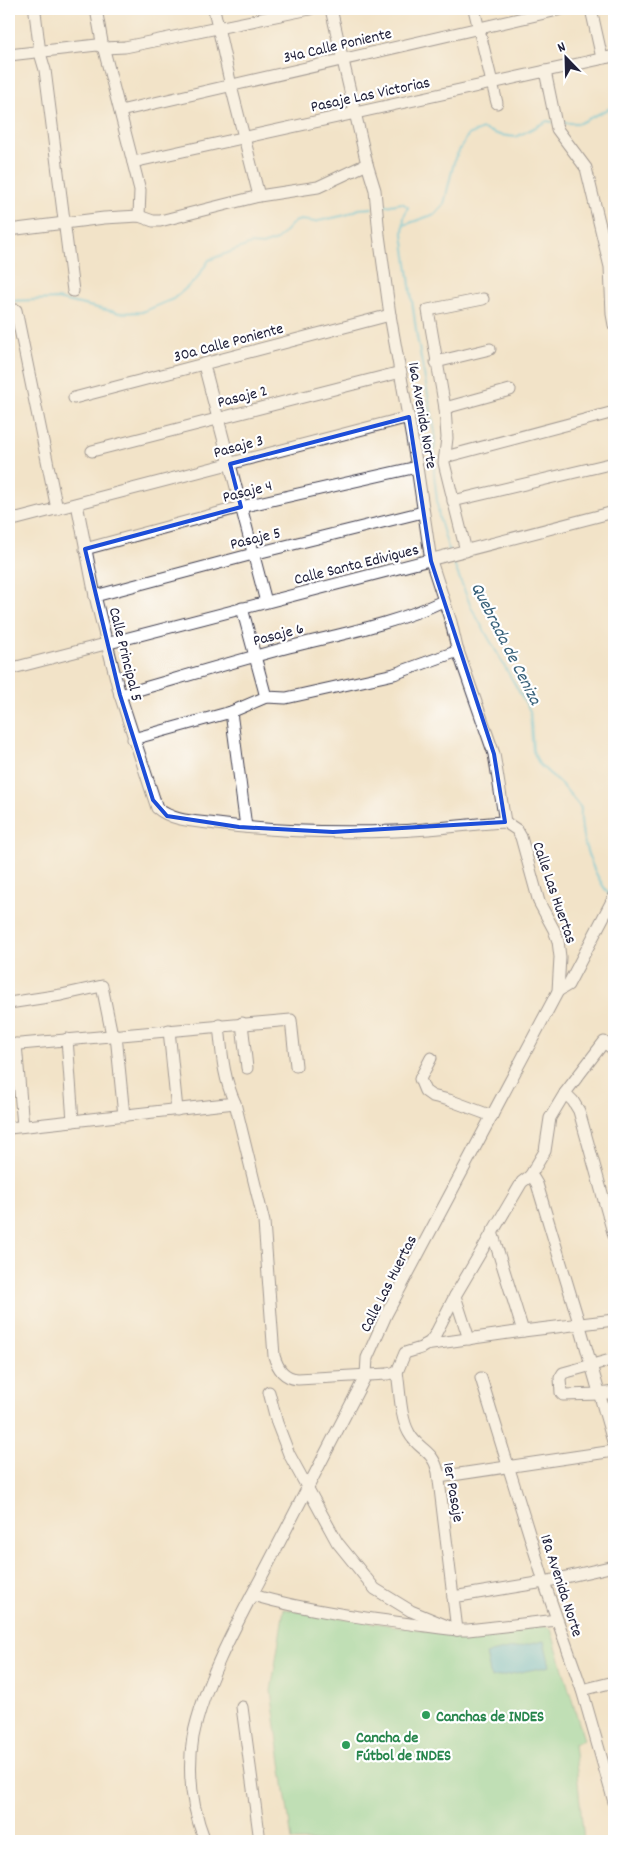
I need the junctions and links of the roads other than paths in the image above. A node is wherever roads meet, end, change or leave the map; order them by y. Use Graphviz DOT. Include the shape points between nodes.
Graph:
graph roads {
  1 [pos="96,9"];
  2 [pos="214,9"];
  3 [pos="310,9"];
  4 [pos="331,9"];
  5 [pos="474,9"];
  6 [pos="562,9"];
  7 [pos="591,9"];
  8 [pos="35,12"];
  9 [pos="218,27"];
  10 [pos="479,28"];
  11 [pos="104,48"];
  12 [pos="40,53"];
  13 [pos="9,55"];
  14 [pos="614,56"];
  15 [pos="602,58"];
  16 [pos="343,60"];
  17 [pos="545,71"];
  18 [pos="492,83"];
  19 [pos="230,86"];
  20 [pos="497,103"];
  21 [pos="120,111"];
  22 [pos="356,114"];
  23 [pos="244,137"];
  24 [pos="133,162"];
  25 [pos="367,164"];
  26 [pos="259,196"];
  27 [pos="139,216"];
  28 [pos="64,222"];
  29 [pos="9,230"];
  30 [pos="73,291"];
  31 [pos="483,299"];
  32 [pos="16,310"];
  33 [pos="390,315"];
  34 [pos="614,325"];
  35 [pos="490,349"];
  36 [pos="436,362"];
  37 [pos="204,365"];
  38 [pos="401,372"];
  39 [pos="510,390"];
  40 [pos="74,398"];
  41 [pos="445,408"];
  42 [pos="614,412"];
  43 [pos="409,417"];
  44 [pos="218,418"];
  45 [pos="92,451"];
  46 [pos="445,457"];
  47 [pos="614,463"];
  48 [pos="230,464"];
  49 [pos="417,467"];
  50 [pos="453,501"];
  51 [pos="77,504"];
  52 [pos="241,507"];
  53 [pos="57,509"];
  54 [pos="423,512"];
  55 [pos="614,512"];
  56 [pos="9,515"];
  57 [pos="85,549"];
  58 [pos="466,552"];
  59 [pos="253,554"];
  60 [pos="430,561"];
  61 [pos="95,596"];
  62 [pos="443,601"];
  63 [pos="266,602"];
  64 [pos="242,608"];
  65 [pos="106,644"];
  66 [pos="458,651"];
  67 [pos="255,656"];
  68 [pos="9,669"];
  69 [pos="120,695"];
  70 [pos="266,696"];
  71 [pos="231,712"];
  72 [pos="133,739"];
  73 [pos="505,822"];
  74 [pos="246,827"];
  75 [pos="614,897"];
  76 [pos="558,991"];
  77 [pos="9,1003"];
  78 [pos="242,1023"];
  79 [pos="219,1025"];
  80 [pos="169,1030"];
  81 [pos="114,1035"];
  82 [pos="67,1039"];
  83 [pos="12,1045"];
  84 [pos="614,1050"];
  85 [pos="431,1058"];
  86 [pos="296,1066"];
  87 [pos="248,1068"];
  88 [pos="565,1093"];
  89 [pos="235,1103"];
  90 [pos="177,1110"];
  91 [pos="124,1116"];
  92 [pos="492,1116"];
  93 [pos="73,1121"];
  94 [pos="23,1126"];
  95 [pos="9,1128"];
  96 [pos="530,1176"];
  97 [pos="609,1202"];
  98 [pos="492,1232"];
  99 [pos="614,1236"];
  100 [pos="454,1296"];
  101 [pos="614,1320"];
  102 [pos="580,1326"];
  103 [pos="523,1331"];
  104 [pos="469,1339"];
  105 [pos="425,1345"];
  106 [pos="614,1359"];
  107 [pos="592,1365"];
  108 [pos="397,1372"];
  109 [pos="366,1376"];
  110 [pos="480,1378"];
  111 [pos="269,1392"];
  112 [pos="614,1392"];
  113 [pos="600,1394"];
  114 [pos="614,1445"];
  115 [pos="614,1451"];
  116 [pos="509,1466"];
  117 [pos="439,1477"];
  118 [pos="307,1488"];
  119 [pos="614,1566"];
  120 [pos="544,1582"];
  121 [pos="252,1595"];
  122 [pos="453,1598"];
  123 [pos="557,1620"];
  124 [pos="457,1630"];
  125 [pos="614,1682"];
  126 [pos="582,1690"];
  127 [pos="242,1707"];
  128 [pos="614,1802"];
  129 [pos="204,1841"];
  130 [pos="260,1841"];
  1 -- 11 [label="street"];
  2 -- 9 [label="street"];
  3 -- 9 [label="street"];
  4 -- 16 [label="street, 16a Avenida Norte"];
  5 -- 10 [label="street"];
  6 -- 10 [label="street, 34a Calle Poniente"];
  7 -- 15 [label="street"];
  8 -- 12 [label="street"];
  9 -- 11 [label="street"];
  9 -- 19 [label="street"];
  10 -- 16 [label="street, 34a Calle Poniente"];
  10 -- 18 [label="street"];
  11 -- 12 [label="street" via="97,45"];
  11 -- 21 [label="street"];
  12 -- 13 [label="street"];
  12 -- 28 [label="street" via="45,70"];
  14 -- 15 [label="street, Pasaje Las Victorias"];
  15 -- 17 [label="street, Pasaje Las Victorias"];
  16 -- 19 [label="street, 34a Calle Poniente"];
  16 -- 22 [label="street, 16a Avenida Norte"];
  17 -- 18 [label="street, Pasaje Las Victorias"];
  17 -- 34 [label="street" via="557,130 586,168 610,267"];
  18 -- 20 [label="street"];
  18 -- 22 [label="street, Pasaje Las Victorias"];
  19 -- 21 [label="street, 34a Calle Poniente"];
  19 -- 23 [label="street"];
  21 -- 24 [label="street"];
  22 -- 23 [label="street, Pasaje Las Victorias"];
  22 -- 25 [label="street, 16a Avenida Norte"];
  23 -- 24 [label="street, Pasaje Las Victorias"];
  23 -- 26 [label="street"];
  24 -- 27 [label="street" via="140,190"];
  25 -- 26 [label="street" via="318,187"];
  25 -- 33 [label="street, 16a Avenida Norte" via="376,197"];
  26 -- 27 [label="street" via="160,221"];
  27 -- 28 [label="street"];
  28 -- 29 [label="street"];
  28 -- 30 [label="street"];
  31 -- 36 [label="street" via="428,310"];
  32 -- 53 [label="street"];
  33 -- 37 [label="street, 30a Calle Poniente"];
  33 -- 38 [label="street, 16a Avenida Norte"];
  35 -- 36 [label="street"];
  36 -- 41 [label="street"];
  37 -- 40 [label="street, 30a Calle Poniente"];
  37 -- 44 [label="street"];
  38 -- 43 [label="street, 16a Avenida Norte"];
  38 -- 44 [label="street, Pasaje 2"];
  39 -- 41 [label="street"];
  41 -- 46 [label="street" via="448,438"];
  42 -- 46 [label="street"];
  43 -- 48 [label="street, Pasaje 3"];
  43 -- 49 [label="street, 16a Avenida Norte"];
  44 -- 45 [label="street, Pasaje 2"];
  44 -- 48 [label="street"];
  46 -- 50 [label="street"];
  47 -- 50 [label="street"];
  48 -- 51 [label="street, Pasaje 3"];
  48 -- 52 [label="street"];
  49 -- 52 [label="street, Pasaje 4"];
  49 -- 54 [label="street, 16a Avenida Norte"];
  50 -- 58 [label="street"];
  51 -- 53 [label="street, Pasaje 3"];
  51 -- 57 [label="street, Calle Principal 5"];
  52 -- 57 [label="street, Pasaje 4"];
  52 -- 59 [label="street"];
  53 -- 56 [label="street, Pasaje 3" via="17,519"];
  54 -- 59 [label="street, Pasaje 5"];
  54 -- 60 [label="street, 16a Avenida Norte"];
  55 -- 58 [label="street, Calle Santa Edivigues"];
  57 -- 61 [label="street, Calle Principal 5"];
  58 -- 60 [label="street, Calle Santa Edivigues"];
  59 -- 61 [label="street, Pasaje 5"];
  59 -- 63 [label="street"];
  60 -- 62 [label="street, 16a Avenida Norte"];
  60 -- 63 [label="street, Calle Santa Edivigues"];
  61 -- 65 [label="street, Calle Principal 5"];
  62 -- 66 [label="street, 16a Avenida Norte"];
  62 -- 67 [label="street, Pasaje 6" via="420,612"];
  63 -- 64 [label="street, Calle Santa Edivigues"];
  64 -- 65 [label="street, Calle Santa Edivigues"];
  64 -- 67 [label="street"];
  65 -- 68 [label="street, Calle Santa Edivigues"];
  65 -- 69 [label="street, Calle Principal 5"];
  66 -- 70 [label="street" via="394,674 286,698"];
  66 -- 73 [label="street, 16a Avenida Norte" via="494,754"];
  67 -- 69 [label="street, Pasaje 6"];
  67 -- 70 [label="street"];
  69 -- 72 [label="street, Calle Principal 5"];
  70 -- 71 [label="street"];
  71 -- 72 [label="street"];
  71 -- 74 [label="street"];
  72 -- 74 [label="street, Calle Principal 5" via="157,808 167,816"];
  73 -- 74 [label="street" via="397,831 334,832"];
  73 -- 76 [label="street, Calle Las Huertas" via="521,836 539,902 558,941"];
  75 -- 76 [label="street" via="568,985"];
  76 -- 92 [label="street, Calle Las Huertas"];
  77 -- 81 [label="street" via="102,986"];
  78 -- 79 [label="street"];
  78 -- 86 [label="street" via="291,1020"];
  78 -- 87 [label="street"];
  79 -- 80 [label="street"];
  79 -- 89 [label="street" via="223,1069"];
  80 -- 81 [label="street"];
  80 -- 90 [label="street"];
  81 -- 82 [label="street"];
  81 -- 91 [label="street"];
  82 -- 83 [label="street"];
  82 -- 93 [label="street"];
  83 -- 94 [label="street"];
  84 -- 88 [label="street" via="604,1042"];
  85 -- 92 [label="street" via="420,1079 425,1091"];
  88 -- 96 [label="street" via="550,1118 546,1151"];
  88 -- 97 [label="street" via="579,1111"];
  89 -- 90 [label="street"];
  89 -- 109 [label="street" via="264,1222 277,1366 291,1379"];
  90 -- 91 [label="street"];
  91 -- 93 [label="street"];
  92 -- 109 [label="street, Calle Las Huertas" via="386,1315 367,1358"];
  93 -- 94 [label="street"];
  94 -- 95 [label="street"];
  96 -- 98 [label="street" via="522,1182"];
  96 -- 102 [label="street" via="537,1184"];
  97 -- 99 [label="street"];
  98 -- 100 [label="street"];
  98 -- 103 [label="street"];
  100 -- 104 [label="street"];
  100 -- 105 [label="street" via="435,1335"];
  101 -- 102 [label="street"];
  102 -- 103 [label="street"];
  102 -- 107 [label="street"];
  103 -- 104 [label="street"];
  104 -- 105 [label="street"];
  105 -- 108 [label="street" via="405,1354"];
  106 -- 107 [label="street"];
  107 -- 113 [label="street"];
  107 -- 113 [label="street" via="562,1374 561,1394"];
  108 -- 109 [label="street"];
  108 -- 117 [label="street, 1er Pasaje" via="405,1424 414,1440 431,1455"];
  109 -- 118 [label="street, Calle Las Huertas"];
  110 -- 116 [label="street, 18a Avenida Norte"];
  111 -- 118 [label="street" via="289,1454"];
  112 -- 113 [label="street"];
  113 -- 114 [label="street"];
  115 -- 116 [label="street"];
  116 -- 117 [label="street"];
  116 -- 120 [label="street, 18a Avenida Norte"];
  117 -- 122 [label="street, 1er Pasaje"];
  118 -- 121 [label="street, Calle Las Huertas"];
  118 -- 124 [label="street" via="337,1542 375,1589 411,1611"];
  119 -- 120 [label="street"];
  120 -- 122 [label="street"];
  120 -- 123 [label="street, 18a Avenida Norte"];
  121 -- 124 [label="street" via="372,1619"];
  121 -- 129 [label="street, Calle Las Huertas" via="210,1680 193,1737 190,1784"];
  122 -- 124 [label="street, 1er Pasaje"];
  123 -- 124 [label="street"];
  123 -- 126 [label="street, 18a Avenida Norte"];
  125 -- 126 [label="street"];
  126 -- 128 [label="street, 18a Avenida Norte"];
  127 -- 130 [label="street"];
}
